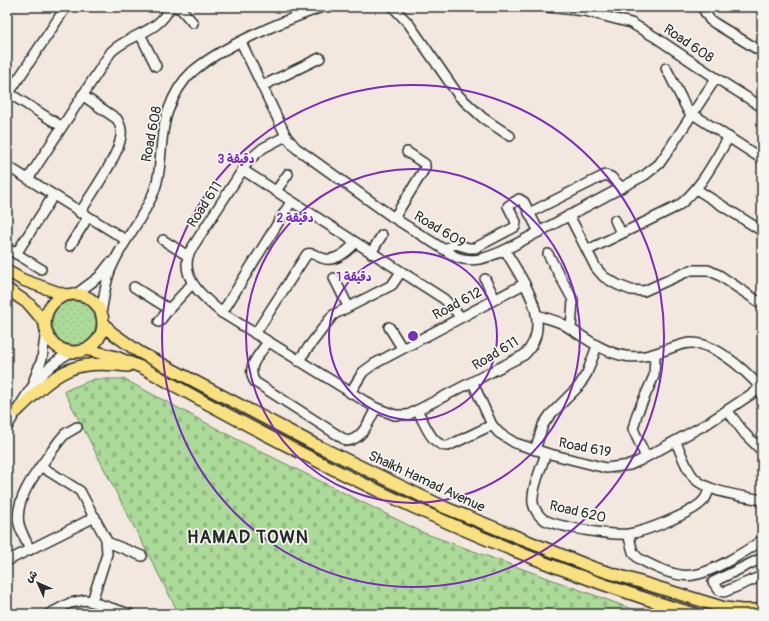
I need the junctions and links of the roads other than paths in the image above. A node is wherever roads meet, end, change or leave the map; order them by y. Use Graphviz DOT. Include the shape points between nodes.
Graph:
graph roads {
  1 [pos="66,7"];
  2 [pos="170,7"];
  3 [pos="174,7"];
  4 [pos="322,7"];
  5 [pos="393,7"];
  6 [pos="547,7"];
  7 [pos="702,7"];
  8 [pos="193,23"];
  9 [pos="140,34"];
  10 [pos="240,42"];
  11 [pos="762,52"];
  12 [pos="320,58"];
  13 [pos="156,66"];
  14 [pos="666,68"];
  15 [pos="256,72"];
  16 [pos="716,78"];
  17 [pos="262,86"];
  18 [pos="8,92"];
  19 [pos="82,95"];
  20 [pos="263,101"];
  21 [pos="762,107"];
  22 [pos="692,113"];
  23 [pos="61,126"];
  24 [pos="286,136"];
  25 [pos="510,136"];
  26 [pos="729,137"];
  27 [pos="407,152"];
  28 [pos="762,159"];
  29 [pos="7,166"];
  30 [pos="243,170"];
  31 [pos="288,174"];
  32 [pos="28,179"];
  33 [pos="621,187"];
  34 [pos="696,189"];
  35 [pos="276,192"];
  36 [pos="53,196"];
  37 [pos="291,202"];
  38 [pos="529,213"];
  39 [pos="84,215"];
  40 [pos="570,215"];
  41 [pos="394,218"];
  42 [pos="615,220"];
  43 [pos="762,231"];
  44 [pos="539,232"];
  45 [pos="621,233"];
  46 [pos="382,235"];
  47 [pos="163,240"];
  48 [pos="355,242"];
  49 [pos="124,244"];
  50 [pos="70,246"];
  51 [pos="7,248"];
  52 [pos="445,249"];
  53 [pos="505,250"];
  54 [pos="588,250"];
  55 [pos="371,253"];
  56 [pos="16,254"];
  57 [pos="548,254"];
  58 [pos="188,256"];
  59 [pos="41,269"];
  60 [pos="7,271"];
  61 [pos="401,272"];
  62 [pos="334,278"];
  63 [pos="485,279"];
  64 [pos="192,284"];
  65 [pos="524,284"];
  66 [pos="134,287"];
  67 [pos="7,289"];
  68 [pos="70,294"];
  69 [pos="495,299"];
  70 [pos="762,304"];
  71 [pos="348,306"];
  72 [pos="169,309"];
  73 [pos="222,313"];
  74 [pos="537,316"];
  75 [pos="460,317"];
  76 [pos="102,318"];
  77 [pos="160,322"];
  78 [pos="45,326"];
  79 [pos="389,327"];
  80 [pos="572,330"];
  81 [pos="255,334"];
  82 [pos="268,342"];
  83 [pos="597,346"];
  84 [pos="402,348"];
  85 [pos="85,350"];
  86 [pos="71,352"];
  87 [pos="655,355"];
  88 [pos="298,361"];
  89 [pos="143,368"];
  90 [pos="473,383"];
  91 [pos="32,387"];
  92 [pos="761,387"];
  93 [pos="350,393"];
  94 [pos="376,408"];
  95 [pos="417,410"];
  96 [pos="727,410"];
  97 [pos="17,411"];
  98 [pos="492,425"];
  99 [pos="7,427"];
  100 [pos="77,427"];
  101 [pos="676,442"];
  102 [pos="535,450"];
  103 [pos="762,451"];
  104 [pos="546,453"];
  105 [pos="646,457"];
  106 [pos="42,467"];
  107 [pos="710,488"];
  108 [pos="762,500"];
  109 [pos="96,517"];
  110 [pos="628,534"];
  111 [pos="762,540"];
  112 [pos="107,542"];
  113 [pos="30,550"];
  114 [pos="142,556"];
  115 [pos="762,558"];
  116 [pos="9,560"];
  117 [pos="704,572"];
  118 [pos="762,576"];
  119 [pos="713,582"];
  120 [pos="92,601"];
  121 [pos="762,610"];
  122 [pos="49,614"];
  123 [pos="130,614"];
  124 [pos="695,614"];
  1 -- 18 [label="street"];
  2 -- 9 [label="street" via="162,21"];
  3 -- 8 [label="street" via="181,9"];
  4 -- 10 [label="street, Road 608"];
  5 -- 25 [label="street" via="409,24 459,96 483,118"];
  6 -- 16 [label="street, Road 608" via="585,11 631,23"];
  7 -- 11 [label="street" via="710,20"];
  9 -- 13 [label="street"];
  9 -- 19 [label="street" via="116,47"];
  10 -- 15 [label="street, Road 609"];
  10 -- 49 [label="street, Road 608" via="192,73 177,91 165,121 155,190"];
  12 -- 17 [label="street"];
  14 -- 22 [label="street" via="685,106"];
  15 -- 17 [label="street, Road 609"];
  15 -- 20 [label="street" via="254,84"];
  16 -- 21 [label="street, Road 608"];
  16 -- 22 [label="street, Road 609"];
  17 -- 24 [label="street, Road 609"];
  18 -- 23 [label="street"];
  19 -- 23 [label="street"];
  19 -- 39 [label="street" via="117,119 120,123 121,137"];
  22 -- 26 [label="street"];
  22 -- 33 [label="street, Road 609" via="659,164 645,175"];
  23 -- 32 [label="street"];
  24 -- 30 [label="street, Road 611" via="255,154"];
  24 -- 41 [label="street, Road 609" via="306,157"];
  26 -- 28 [label="street"];
  26 -- 34 [label="street"];
  27 -- 41 [label="street" via="425,164 426,168"];
  29 -- 32 [label="street"];
  30 -- 35 [label="street"];
  30 -- 58 [label="street, Road 611"];
  31 -- 35 [label="street"];
  32 -- 36 [label="street"];
  33 -- 38 [label="street" via="605,175"];
  33 -- 40 [label="street, Road 609"];
  34 -- 43 [label="street"];
  34 -- 45 [label="street" via="678,206"];
  35 -- 37 [label="street"];
  36 -- 39 [label="street"];
  36 -- 56 [label="street"];
  37 -- 48 [label="street"];
  37 -- 73 [label="street"];
  38 -- 44 [label="street"];
  38 -- 52 [label="street" via="523,200 518,200 508,206 516,222 515,228 475,248 455,244"];
  39 -- 49 [label="street"];
  39 -- 50 [label="street"];
  40 -- 44 [label="street, Road 609"];
  40 -- 54 [label="street"];
  41 -- 52 [label="street, Road 609"];
  42 -- 45 [label="street"];
  44 -- 53 [label="street, Road 609"];
  45 -- 54 [label="street"];
  46 -- 55 [label="street"];
  47 -- 58 [label="street"];
  48 -- 55 [label="street"];
  48 -- 81 [label="street" via="346,252 334,259 327,260 312,253 307,254"];
  49 -- 68 [label="street, Road 608" via="99,277"];
  49 -- 76 [label="street, Road 608" via="110,272"];
  51 -- 56 [label="street"];
  52 -- 53 [label="street, Road 609" via="466,260 476,261"];
  53 -- 65 [label="street, Road 611"];
  54 -- 70 [label="street" via="596,268 604,277 631,290 644,291 692,270 708,270"];
  55 -- 61 [label="street"];
  56 -- 59 [label="street"];
  57 -- 80 [label="street" via="573,300"];
  58 -- 64 [label="street"];
  60 -- 68 [label="main road" via="24,280"];
  61 -- 71 [label="street" via="392,285"];
  61 -- 75 [label="street" via="444,299"];
  62 -- 71 [label="street"];
  63 -- 69 [label="street"];
  64 -- 72 [label="street"];
  64 -- 73 [label="street, Road 611"];
  65 -- 69 [label="street, Road 612"];
  65 -- 74 [label="street, Road 611"];
  66 -- 72 [label="street"];
  67 -- 78 [label="main road" via="29,304"];
  68 -- 76 [label="main road" via="89,298 96,304"];
  68 -- 78 [label="main road" via="52,303 47,312"];
  69 -- 75 [label="street, Road 612"];
  71 -- 88 [label="street" via="328,319"];
  72 -- 77 [label="street"];
  73 -- 81 [label="street, Road 611"];
  74 -- 80 [label="street" via="561,323"];
  74 -- 90 [label="street, Road 611" via="536,340 531,348"];
  75 -- 84 [label="street, Road 612"];
  76 -- 85 [label="main road" via="98,338"];
  76 -- 121 [label="main road, Shaikh Hamad Avenue" via="128,345 147,356 316,445 446,508 594,568 725,608"];
  78 -- 86 [label="main road" via="54,344"];
  78 -- 91 [label="street" via="42,359"];
  79 -- 84 [label="street"];
  80 -- 83 [label="street"];
  81 -- 82 [label="street, Road 611"];
  82 -- 88 [label="street, Road 611"];
  82 -- 94 [label="street" via="252,365 251,372 255,382 347,441 361,435"];
  83 -- 87 [label="street" via="626,356"];
  83 -- 102 [label="street" via="579,386 542,425"];
  84 -- 93 [label="street, Road 612" via="368,367"];
  85 -- 86 [label="main road"];
  85 -- 89 [label="main road, Shaikh Hamad Avenue" via="116,357"];
  86 -- 91 [label="street" via="51,364"];
  87 -- 92 [label="street" via="691,342 705,345 737,365"];
  87 -- 105 [label="street" via="654,376 633,429"];
  88 -- 93 [label="street, Road 611"];
  89 -- 97 [label="main road" via="104,363 73,367 52,378"];
  89 -- 124 [label="main road, Shaikh Hamad Avenue" via="406,505 581,578"];
  90 -- 95 [label="street, Road 611"];
  90 -- 98 [label="street, Road 619"];
  91 -- 97 [label="street"];
  92 -- 96 [label="street, Road 619"];
  93 -- 94 [label="street, Road 611"];
  94 -- 95 [label="street, Road 611" via="401,416"];
  95 -- 98 [label="street" via="435,442 441,446 448,446"];
  96 -- 101 [label="street, Road 619"];
  96 -- 103 [label="street"];
  97 -- 99 [label="street"];
  98 -- 102 [label="street, Road 619" via="515,443"];
  100 -- 106 [label="street" via="62,437"];
  101 -- 105 [label="street, Road 619"];
  101 -- 107 [label="street" via="693,477"];
  102 -- 104 [label="street, Road 619"];
  104 -- 105 [label="street, Road 619" via="606,468 630,465"];
  104 -- 110 [label="street, Road 620" via="534,492 533,503 540,516 545,520 587,530"];
  106 -- 109 [label="street" via="80,491"];
  106 -- 113 [label="street" via="25,492 20,507 19,523"];
  107 -- 108 [label="street"];
  107 -- 110 [label="street, Road 620" via="704,501 696,507 659,525"];
  109 -- 112 [label="street"];
  109 -- 113 [label="street"];
  110 -- 117 [label="street" via="633,552 645,562 677,574 692,576"];
  111 -- 117 [label="street"];
  112 -- 114 [label="street"];
  112 -- 120 [label="street" via="107,554"];
  113 -- 116 [label="street"];
  115 -- 119 [label="street"];
  117 -- 119 [label="street"];
  118 -- 119 [label="street" via="724,592"];
  120 -- 122 [label="street" via="78,601"];
  120 -- 123 [label="street"];
}
